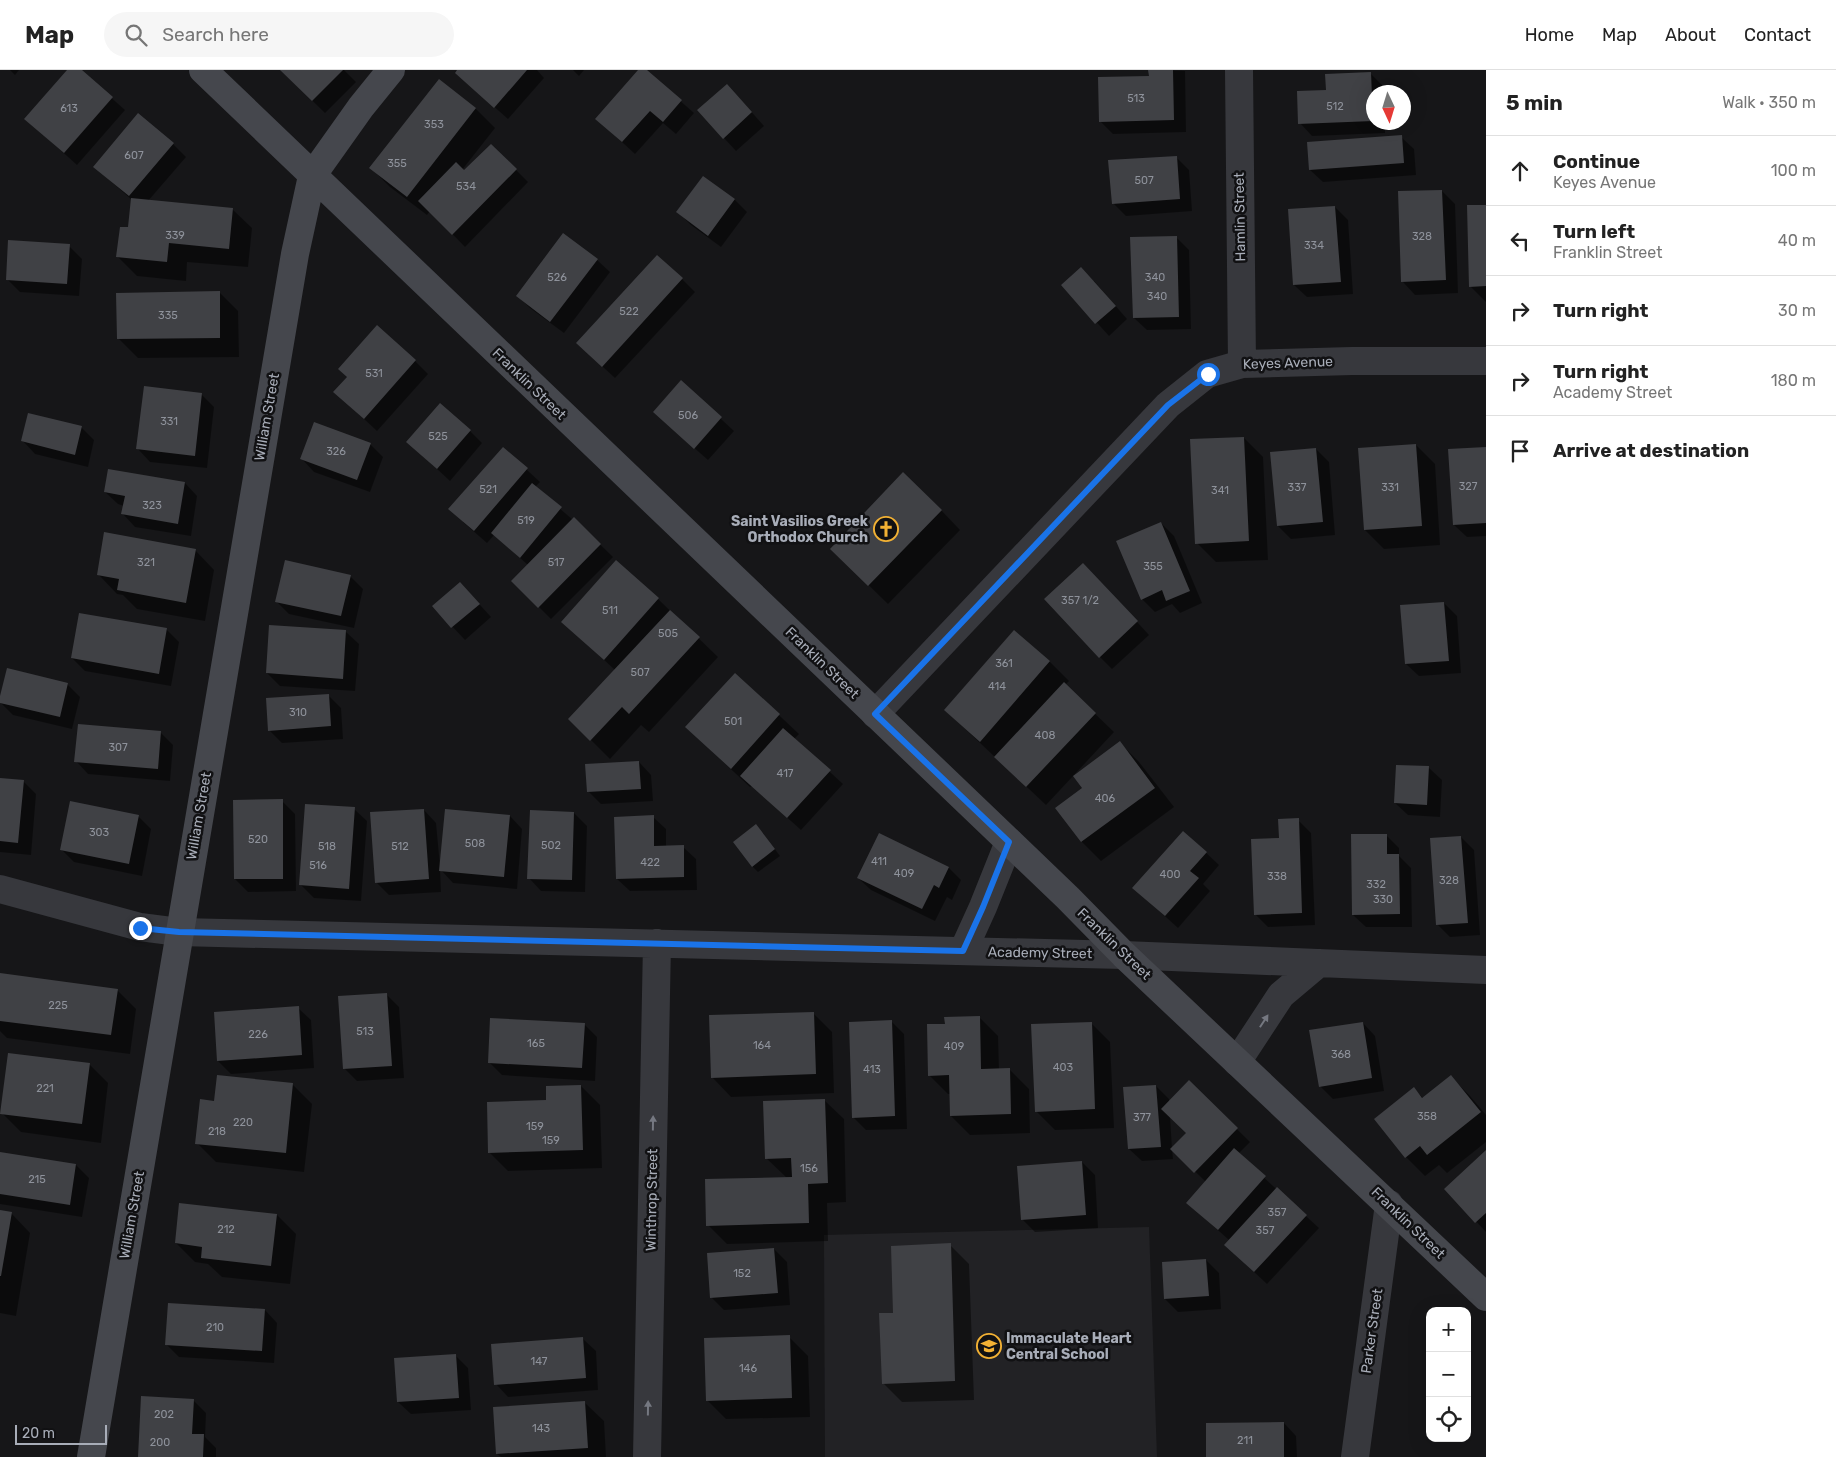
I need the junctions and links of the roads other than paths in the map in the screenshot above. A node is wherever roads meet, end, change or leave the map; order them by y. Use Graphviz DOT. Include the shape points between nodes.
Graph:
graph roads {
  1 [pos="203,70"];
  2 [pos="392,70"];
  3 [pos="1239,70"];
  4 [pos="312,176"];
  5 [pos="1486,361"];
  6 [pos="1242,364"];
  7 [pos="875,714"];
  8 [pos="1009,842"];
  9 [pos="0,889"];
  10 [pos="179,932"];
  11 [pos="657,943"];
  12 [pos="963,951"];
  13 [pos="1124,955"];
  14 [pos="1319,963"];
  15 [pos="1486,970"];
  16 [pos="1237,1062"];
  17 [pos="1389,1204"];
  18 [pos="1486,1297"];
  19 [pos="91,1457"];
  20 [pos="647,1457"];
  21 [pos="1355,1457"];
  1 -- 4 [label="street, Franklin Street"];
  2 -- 4 [label="street" via="360,107"];
  3 -- 6 [label="street, Hamlin Street"];
  4 -- 7 [label="street, Franklin Street"];
  4 -- 10 [label="street, William Street" via="295,254"];
  5 -- 6 [label="street, Keyes Avenue"];
  6 -- 7 [label="street, Keyes Avenue" via="1208,374 1168,405"];
  7 -- 8 [label="street, Franklin Street"];
  8 -- 12 [label="street"];
  8 -- 13 [label="street, Franklin Street"];
  9 -- 10 [label="street, Academy Street" via="140,928"];
  10 -- 11 [label="street, Academy Street"];
  10 -- 19 [label="street, William Street"];
  11 -- 12 [label="street, Academy Street"];
  20 -- 11 [label="street, Winthrop Street, one-way"];
  12 -- 13 [label="street, Academy Street"];
  13 -- 14 [label="street, Academy Street"];
  13 -- 16 [label="street, Franklin Street"];
  14 -- 15 [label="street, Academy Street"];
  16 -- 14 [label="street, one-way" via="1281,995"];
  16 -- 17 [label="street, Franklin Street"];
  17 -- 18 [label="street, Franklin Street"];
  17 -- 21 [label="street, Parker Street"];
}
